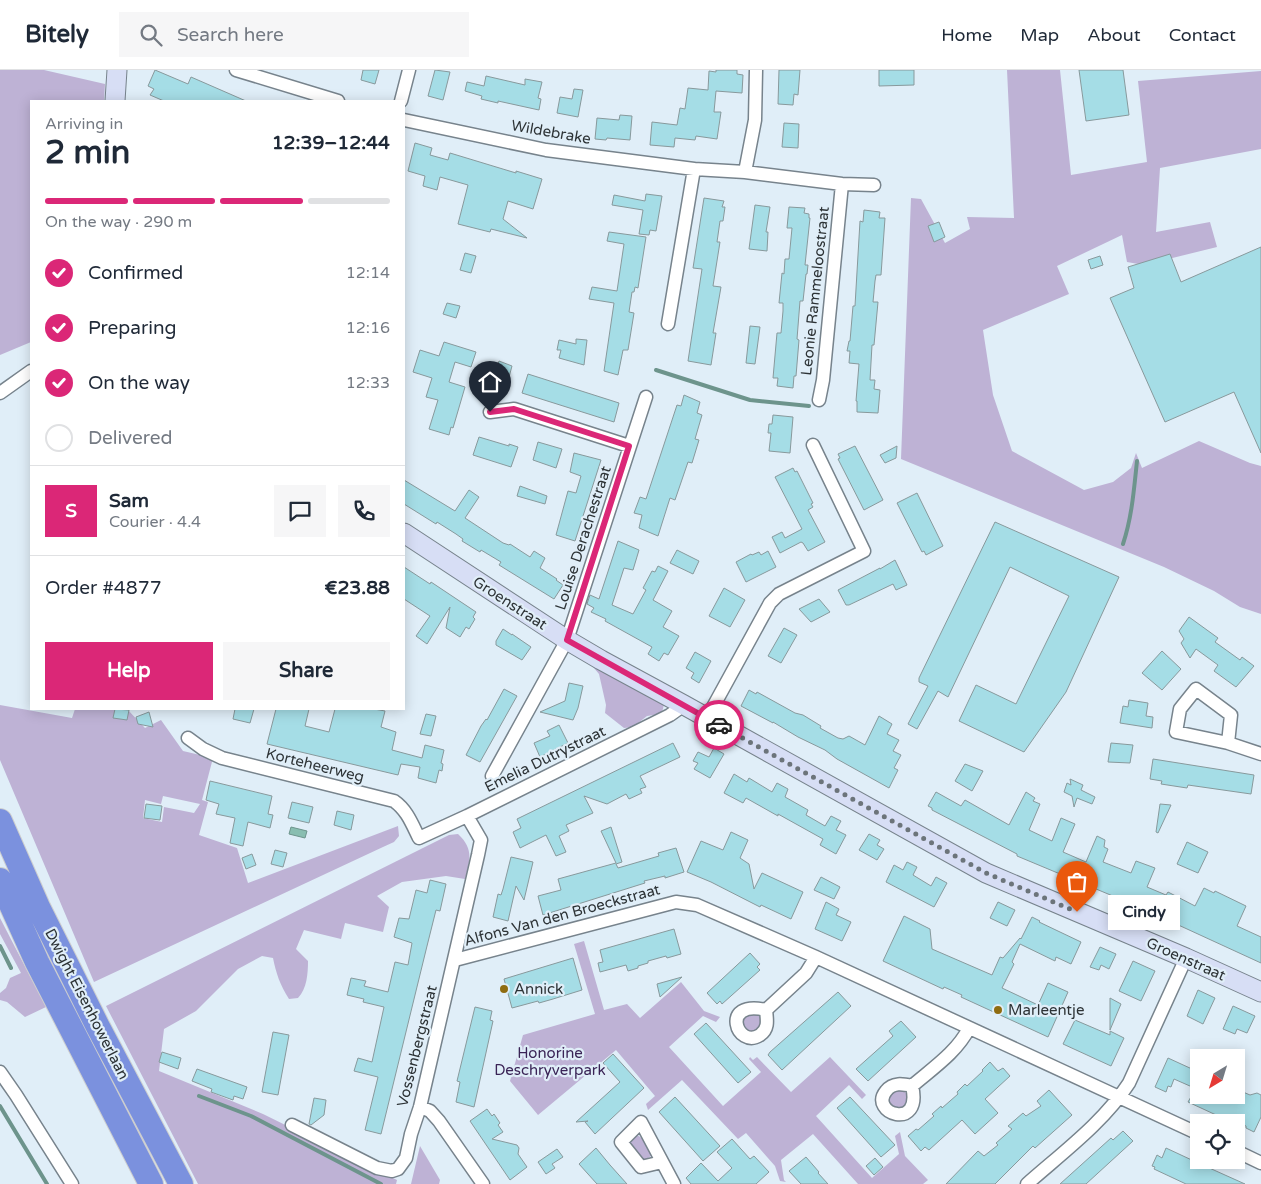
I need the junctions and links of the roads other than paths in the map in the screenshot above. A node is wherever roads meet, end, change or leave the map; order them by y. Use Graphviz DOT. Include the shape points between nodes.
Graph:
graph roads {
  1 [pos="116,70"];
  2 [pos="236,70"];
  3 [pos="409,70"];
  4 [pos="756,70"];
  5 [pos="115,100"];
  6 [pos="335,100"];
  7 [pos="401,100"];
  8 [pos="405,120"];
  9 [pos="694,170"];
  10 [pos="745,172"];
  11 [pos="842,184"];
  12 [pos="874,185"];
  13 [pos="668,324"];
  14 [pos="30,372"];
  15 [pos="0,393"];
  16 [pos="646,397"];
  17 [pos="819,400"];
  18 [pos="490,412"];
  19 [pos="812,445"];
  20 [pos="629,446"];
  21 [pos="405,534"];
  22 [pos="567,640"];
  23 [pos="684,705"];
  24 [pos="707,718"];
  25 [pos="188,738"];
  26 [pos="1228,743"];
  27 [pos="1261,754"];
  28 [pos="492,776"];
  29 [pos="467,816"];
  30 [pos="0,821"];
  31 [pos="419,838"];
  32 [pos="0,880"];
  33 [pos="816,957"];
  34 [pos="1186,958"];
  35 [pos="455,960"];
  36 [pos="1261,992"];
  37 [pos="766,1010"];
  38 [pos="969,1028"];
  39 [pos="0,1072"];
  40 [pos="912,1086"];
  41 [pos="1119,1097"];
  42 [pos="420,1107"];
  43 [pos="292,1125"];
  44 [pos="1190,1130"];
  45 [pos="1245,1155"];
  46 [pos="662,1162"];
  47 [pos="1261,1162"];
  48 [pos="72,1184"];
  49 [pos="152,1184"];
  50 [pos="181,1184"];
  51 [pos="482,1184"];
  52 [pos="674,1184"];
  53 [pos="1027,1184"];
  1 -- 5 [label="street"];
  2 -- 6 [label="street"];
  3 -- 7 [label="street"];
  4 -- 10 [label="street" via="754,120"];
  8 -- 9 [label="street, Wildebrake" via="546,150"];
  9 -- 10 [label="street, Wildebrake"];
  9 -- 13 [label="street"];
  10 -- 11 [label="street, Wildebrake"];
  11 -- 12 [label="street, Wildebrake"];
  11 -- 17 [label="street, Leonie Rammeloostraat"];
  14 -- 15 [label="street"];
  16 -- 20 [label="street, Louise Derachestraat"];
  18 -- 20 [label="street" via="514,409"];
  19 -- 24 [label="street" via="864,551 779,594 770,603"];
  20 -- 22 [label="street, Louise Derachestraat"];
  21 -- 22 [label="street, Groenstraat"];
  22 -- 23 [label="street, Groenstraat"];
  22 -- 28 [label="street, Emelia Dutrystraat"];
  23 -- 24 [label="street, Groenstraat"];
  23 -- 29 [label="street, Emelia Dutrystraat" via="670,716"];
  24 -- 34 [label="street, Groenstraat" via="986,873"];
  25 -- 31 [label="street, Korteheerweg" via="222,758 394,801 407,813"];
  26 -- 26 [label="street" via="1176,732 1180,708 1196,689 1231,715"];
  26 -- 27 [label="street"];
  29 -- 31 [label="street, Emelia Dutrystraat"];
  29 -- 35 [label="street, Vossenbergstraat" via="481,840"];
  30 -- 50 [label="highway, Dwight Eisenhowerlaan" via="38,907"];
  32 -- 49 [label="highway, Dwight Eisenhowerlaan" via="37,962"];
  33 -- 35 [label="street, Alfons Van den Broeckstraat" via="697,905 676,902"];
  33 -- 37 [label="street" via="806,973"];
  33 -- 38 [label="street, Alfons Van den Broeckstraat"];
  34 -- 36 [label="street, Groenstraat"];
  34 -- 41 [label="street" via="1129,1083"];
  35 -- 42 [label="street, Vossenbergstraat"];
  38 -- 40 [label="street" via="962,1042"];
  38 -- 41 [label="street, Alfons Van den Broeckstraat"];
  39 -- 48 [label="street"];
  41 -- 44 [label="street, Alfons Van den Broeckstraat"];
  41 -- 53 [label="street"];
  42 -- 43 [label="street, Vossenbergstraat" via="406,1158 398,1169 392,1171 377,1168"];
  42 -- 51 [label="street" via="430,1111 439,1121"];
  45 -- 47 [label="street"];
  46 -- 52 [label="street"];
}
